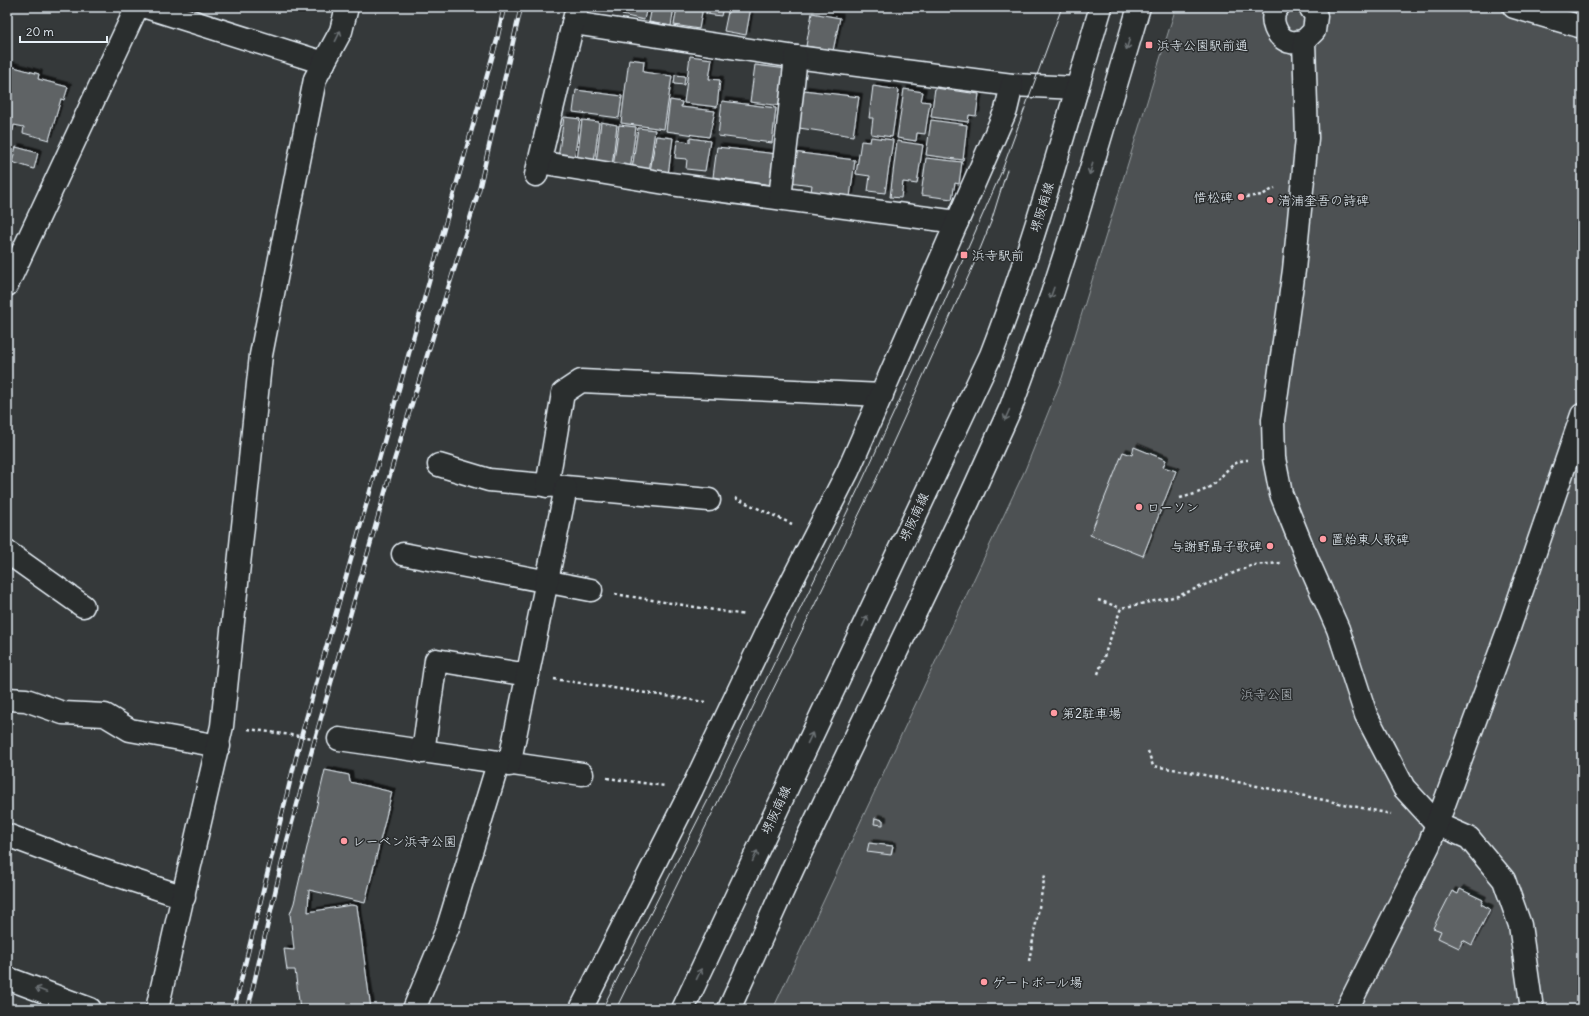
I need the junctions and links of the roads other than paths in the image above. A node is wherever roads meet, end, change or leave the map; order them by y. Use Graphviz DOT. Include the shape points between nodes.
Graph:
graph roads {
  1 [pos="137,7"];
  2 [pos="146,7"];
  3 [pos="347,7"];
  4 [pos="1101,7"];
  5 [pos="1139,7"];
  6 [pos="1278,7"];
  7 [pos="1310,7"];
  8 [pos="1514,7"];
  9 [pos="575,15"];
  10 [pos="1582,27"];
  11 [pos="1304,41"];
  12 [pos="796,57"];
  13 [pos="324,63"];
  14 [pos="1012,85"];
  15 [pos="1077,88"];
  16 [pos="780,198"];
  17 [pos="957,222"];
  18 [pos="7,285"];
  19 [pos="882,395"];
  20 [pos="1582,415"];
  21 [pos="439,465"];
  22 [pos="556,487"];
  23 [pos="709,500"];
  24 [pos="7,552"];
  25 [pos="403,554"];
  26 [pos="547,581"];
  27 [pos="591,590"];
  28 [pos="83,606"];
  29 [pos="528,674"];
  30 [pos="7,699"];
  31 [pos="221,736"];
  32 [pos="339,739"];
  33 [pos="423,752"];
  34 [pos="504,764"];
  35 [pos="582,774"];
  36 [pos="1436,824"];
  37 [pos="7,835"];
  38 [pos="184,897"];
  39 [pos="7,978"];
  40 [pos="90,1009"];
  41 [pos="157,1009"];
  42 [pos="414,1009"];
  43 [pos="581,1009"];
  44 [pos="683,1009"];
  45 [pos="728,1009"];
  46 [pos="1347,1009"];
  47 [pos="1532,1009"];
  1 -- 18 [label="street"];
  2 -- 13 [label="street"];
  13 -- 3 [label="street, one-way" via="341,31"];
  4 -- 15 [label="street, 堺阪南線"];
  5 -- 45 [label="street, one-way" via="1074,226 1011,407"];
  6 -- 11 [label="street" via="1274,16 1277,32 1291,42"];
  7 -- 11 [label="street" via="1316,16 1314,31"];
  8 -- 10 [label="street"];
  9 -- 12 [label="street"];
  9 -- 16 [label="street" via="537,169"];
  11 -- 36 [label="street" via="1307,138 1294,270 1273,420 1274,458 1281,494 1338,629 1366,715 1404,788"];
  12 -- 14 [label="street"];
  12 -- 16 [label="street"];
  13 -- 31 [label="street" via="315,79 261,355"];
  14 -- 15 [label="street"];
  14 -- 17 [label="street" via="1006,110"];
  44 -- 15 [label="street, 堺阪南線, one-way" via="990,355 1015,292"];
  16 -- 17 [label="street"];
  17 -- 19 [label="street"];
  19 -- 22 [label="street" via="581,381 564,393"];
  19 -- 43 [label="street" via="848,471"];
  20 -- 36 [label="street" via="1509,628"];
  21 -- 22 [label="street" via="489,480"];
  22 -- 23 [label="street"];
  22 -- 26 [label="street"];
  24 -- 28 [label="street"];
  25 -- 26 [label="street"];
  26 -- 27 [label="street"];
  26 -- 29 [label="street"];
  29 -- 33 [label="street" via="436,660"];
  29 -- 34 [label="street"];
  30 -- 31 [label="street" via="26,700 63,713 105,715 130,730"];
  31 -- 38 [label="street"];
  32 -- 33 [label="street"];
  33 -- 34 [label="street"];
  34 -- 35 [label="street"];
  34 -- 42 [label="street" via="448,927"];
  36 -- 46 [label="street" via="1429,845"];
  36 -- 47 [label="street" via="1469,838 1504,880 1520,925"];
  37 -- 38 [label="street" via="92,867"];
  38 -- 41 [label="street"];
  40 -- 39 [label="street, one-way"];
}
